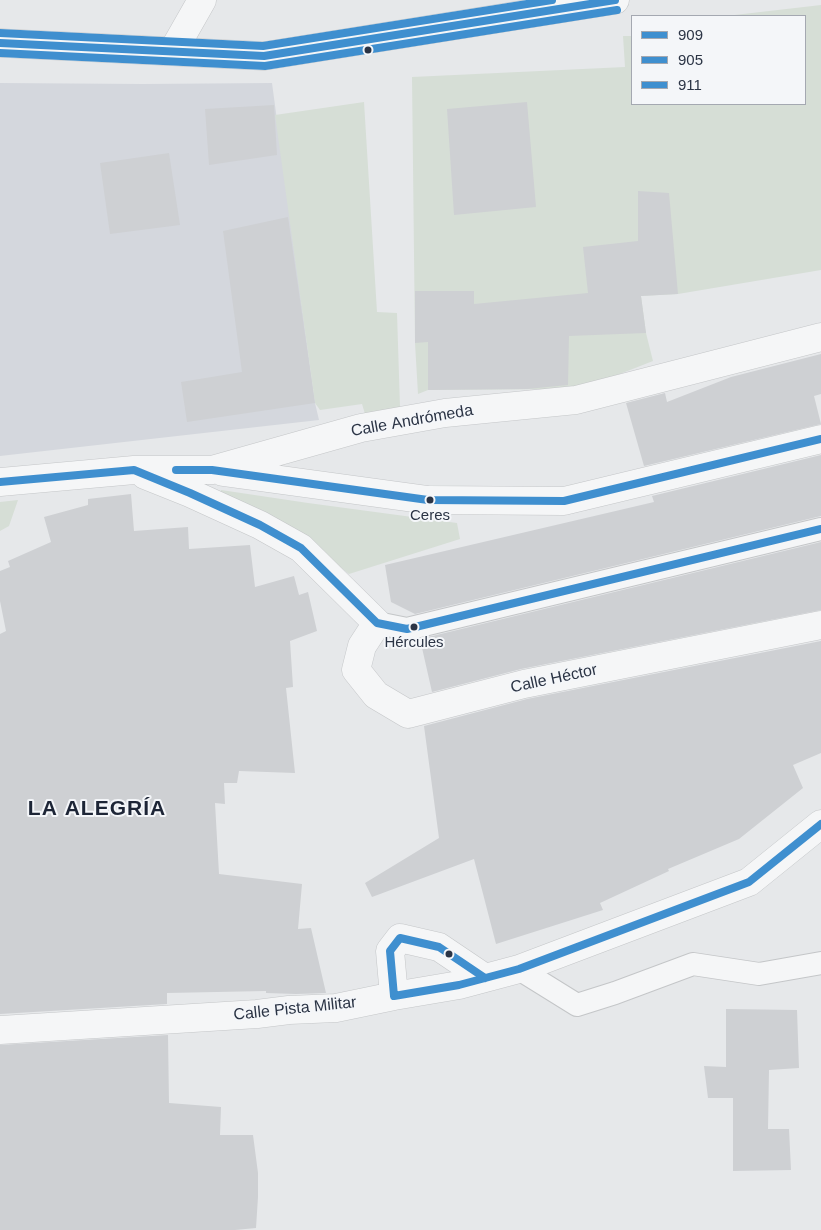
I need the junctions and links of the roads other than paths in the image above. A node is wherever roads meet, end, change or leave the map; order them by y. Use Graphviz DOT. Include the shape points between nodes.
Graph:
graph roads {
  1 [pos="202,0"];
  2 [pos="614,0"];
  3 [pos="0,43"];
  4 [pos="173,51"];
  5 [pos="821,337"];
  6 [pos="821,439"];
  7 [pos="134,470"];
  8 [pos="212,470"];
  9 [pos="0,482"];
  10 [pos="821,529"];
  11 [pos="377,623"];
  12 [pos="821,624"];
  13 [pos="821,824"];
  14 [pos="821,963"];
  15 [pos="519,969"];
  16 [pos="485,978"];
  17 [pos="394,996"];
  18 [pos="0,1030"];
  1 -- 4 [label="street"];
  2 -- 4 [label="street" via="264,56"];
  3 -- 4 [label="street"];
  5 -- 8 [label="street, Calle Andrómeda" via="576,400 445,413 361,428"];
  6 -- 8 [label="street" via="564,501 428,500"];
  7 -- 8 [label="street, Calle Andrómeda"];
  7 -- 9 [label="street, Calle Andrómeda"];
  7 -- 11 [label="street" via="260,525 301,548"];
  10 -- 11 [label="lane" via="406,629"];
  11 -- 12 [label="street, Calle Héctor" via="362,646 356,670 376,695 408,714 524,684"];
  13 -- 15 [label="street, Calle Pista Militar" via="750,882"];
  14 -- 15 [label="lane" via="759,974 693,964 576,1005"];
  15 -- 16 [label="street, Calle Pista Militar"];
  16 -- 17 [label="street, Calle Pista Militar"];
  16 -- 17 [label="street" via="440,947 400,938 390,950"];
  17 -- 18 [label="street, Calle Pista Militar" via="336,1008"];
}
